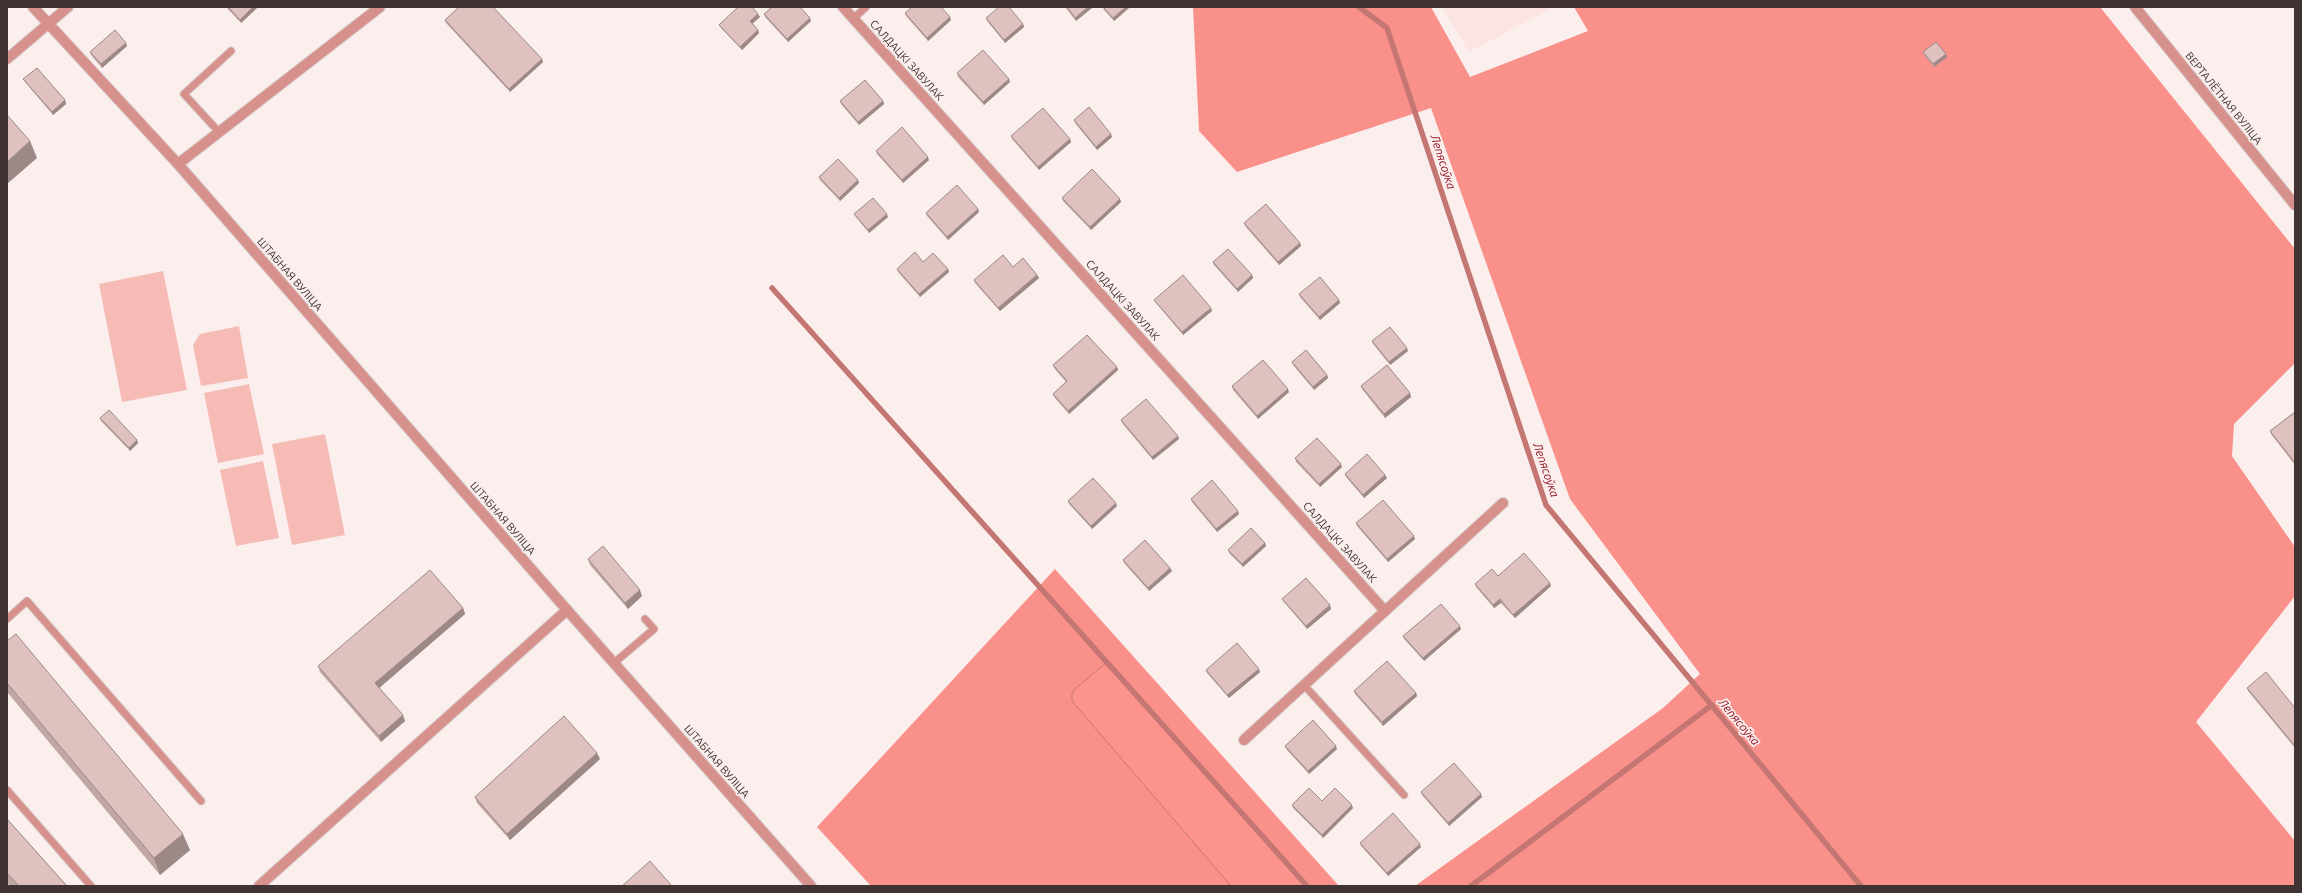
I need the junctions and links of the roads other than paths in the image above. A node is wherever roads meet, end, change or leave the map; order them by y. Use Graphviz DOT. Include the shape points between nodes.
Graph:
graph roads {
  1 [pos="33,7"];
  2 [pos="68,7"];
  3 [pos="380,7"];
  4 [pos="843,7"];
  5 [pos="866,7"];
  6 [pos="2135,7"];
  7 [pos="853,19"];
  8 [pos="49,24"];
  9 [pos="231,51"];
  10 [pos="7,59"];
  11 [pos="219,132"];
  12 [pos="178,164"];
  13 [pos="2295,205"];
  14 [pos="1504,503"];
  15 [pos="567,610"];
  16 [pos="1385,610"];
  17 [pos="645,618"];
  18 [pos="7,619"];
  19 [pos="614,662"];
  20 [pos="1304,685"];
  21 [pos="1244,740"];
  22 [pos="7,790"];
  23 [pos="1404,796"];
  24 [pos="201,801"];
  25 [pos="91,886"];
  26 [pos="259,886"];
  27 [pos="811,886"];
  1 -- 8 [label="street, ШТАБНАЯ ВУЛІЦА"];
  2 -- 8 [label="street"];
  3 -- 11 [label="street"];
  4 -- 7 [label="street, САЛДАЦКІ ЗАВУЛАК"];
  5 -- 7 [label="lane"];
  6 -- 13 [label="street, ВЕРТАЛЁТНАЯ ВУЛІЦА"];
  7 -- 16 [label="street, САЛДАЦКІ ЗАВУЛАК"];
  8 -- 10 [label="street"];
  8 -- 12 [label="street, ШТАБНАЯ ВУЛІЦА"];
  9 -- 11 [label="lane" via="184,94"];
  11 -- 12 [label="street"];
  12 -- 15 [label="street, ШТАБНАЯ ВУЛІЦА"];
  14 -- 16 [label="street"];
  15 -- 19 [label="street, ШТАБНАЯ ВУЛІЦА"];
  15 -- 26 [label="street"];
  16 -- 20 [label="street"];
  17 -- 19 [label="lane" via="654,628"];
  18 -- 24 [label="lane" via="27,601"];
  19 -- 27 [label="street, ШТАБНАЯ ВУЛІЦА"];
  20 -- 21 [label="street"];
  20 -- 23 [label="lane"];
  22 -- 25 [label="lane"];
}
